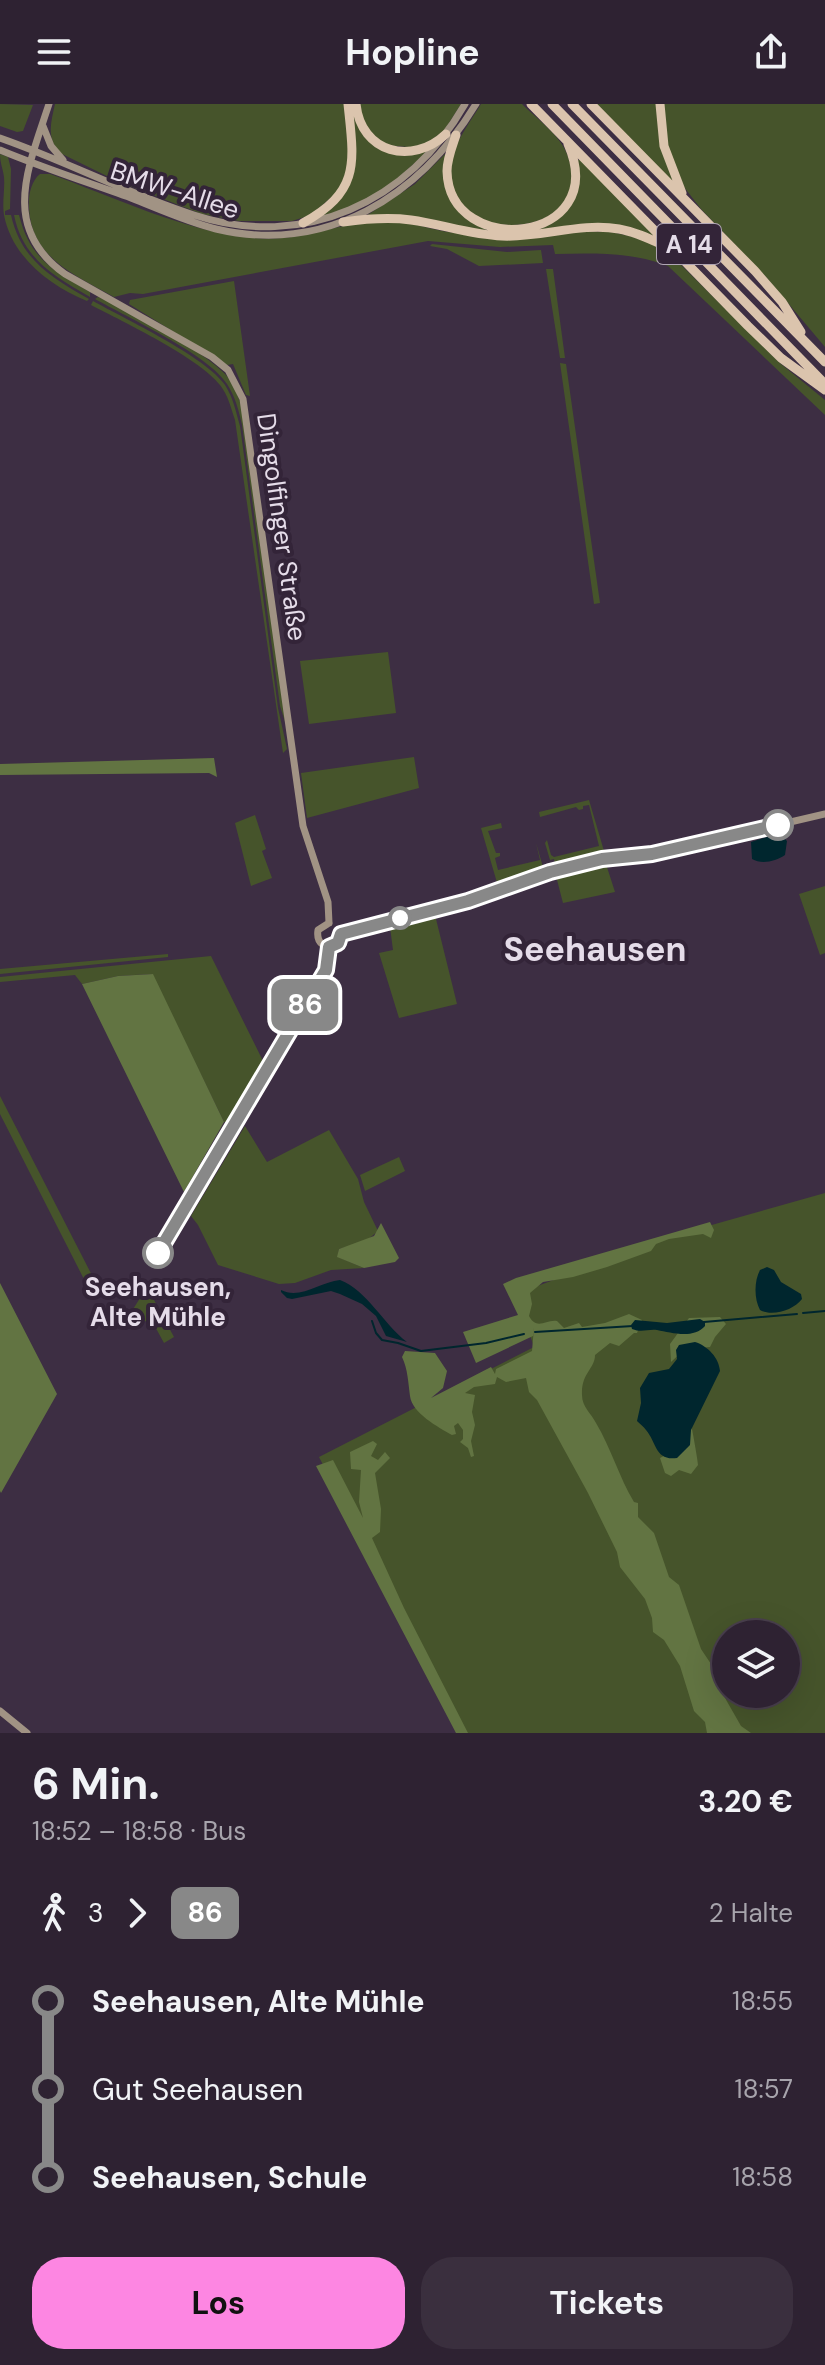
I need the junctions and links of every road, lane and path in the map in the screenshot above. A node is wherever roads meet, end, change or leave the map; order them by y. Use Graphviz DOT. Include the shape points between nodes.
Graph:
graph roads {
  1 [pos="49,104"];
  2 [pos="348,104"];
  3 [pos="356,104"];
  4 [pos="465,104"];
  5 [pos="476,104"];
  6 [pos="531,104"];
  7 [pos="552,104"];
  8 [pos="572,104"];
  9 [pos="591,104"];
  10 [pos="660,104"];
  11 [pos="43,124"];
  12 [pos="451,135"];
  13 [pos="0,138"];
  14 [pos="566,141"];
  15 [pos="0,150"];
  16 [pos="34,150"];
  17 [pos="30,162"];
  18 [pos="68,164"];
  19 [pos="686,199"];
  20 [pos="343,222"];
  21 [pos="303,223"];
  22 [pos="674,250"];
  23 [pos="809,345"];
  24 [pos="825,362"];
  25 [pos="825,384"];
  26 [pos="825,390"];
  27 [pos="825,814"];
  28 [pos="329,923"];
  29 [pos="341,934"];
  30 [pos="0,1711"];
  31 [pos="27,1733"];
  1 -- 11 [label="street, Dingolfinger Straße"];
  2 -- 21 [label="highway" via="354,159 348,180 331,204"];
  3 -- 12 [label="highway" via="368,135 384,148 418,151"];
  4 -- 12 [label="street"];
  5 -- 12 [label="street"];
  6 -- 14 [label="highway"];
  7 -- 25 [label="highway, A 14"];
  8 -- 23 [label="highway, A 14"];
  9 -- 19 [label="highway"];
  10 -- 19 [label="highway" via="664,146"];
  11 -- 16 [label="street, Dingolfinger Straße"];
  11 -- 18 [label="street" via="51,146"];
  12 -- 14 [label="highway" via="447,174 458,204 483,224 514,229 550,221 569,201 576,176"];
  12 -- 20 [label="street, BMW-Allee" via="417,178"];
  12 -- 21 [label="street, BMW-Allee" via="391,189 330,218"];
  13 -- 16 [label="street, BMW-Allee"];
  14 -- 22 [label="highway"];
  15 -- 17 [label="street, BMW-Allee"];
  16 -- 17 [label="street, Dingolfinger Straße"];
  16 -- 18 [label="street, BMW-Allee"];
  17 -- 20 [label="street, BMW-Allee" via="225,231 292,234"];
  17 -- 28 [label="street, Dingolfinger Straße" via="23,221 43,257 212,357 228,370 243,399 303,826 328,902"];
  18 -- 21 [label="street, BMW-Allee" via="214,221"];
  19 -- 23 [label="highway" via="782,302"];
  20 -- 22 [label="highway" via="411,220 501,236 617,228"];
  22 -- 26 [label="highway" via="781,358"];
  23 -- 24 [label="highway, A 14"];
  27 -- 29 [label="street" via="652,854 589,862"];
  28 -- 29 [label="street"];
  28 -- 29 [label="street" via="318,930 322,945 337,944"];
  30 -- 31 [label="street"];
}
